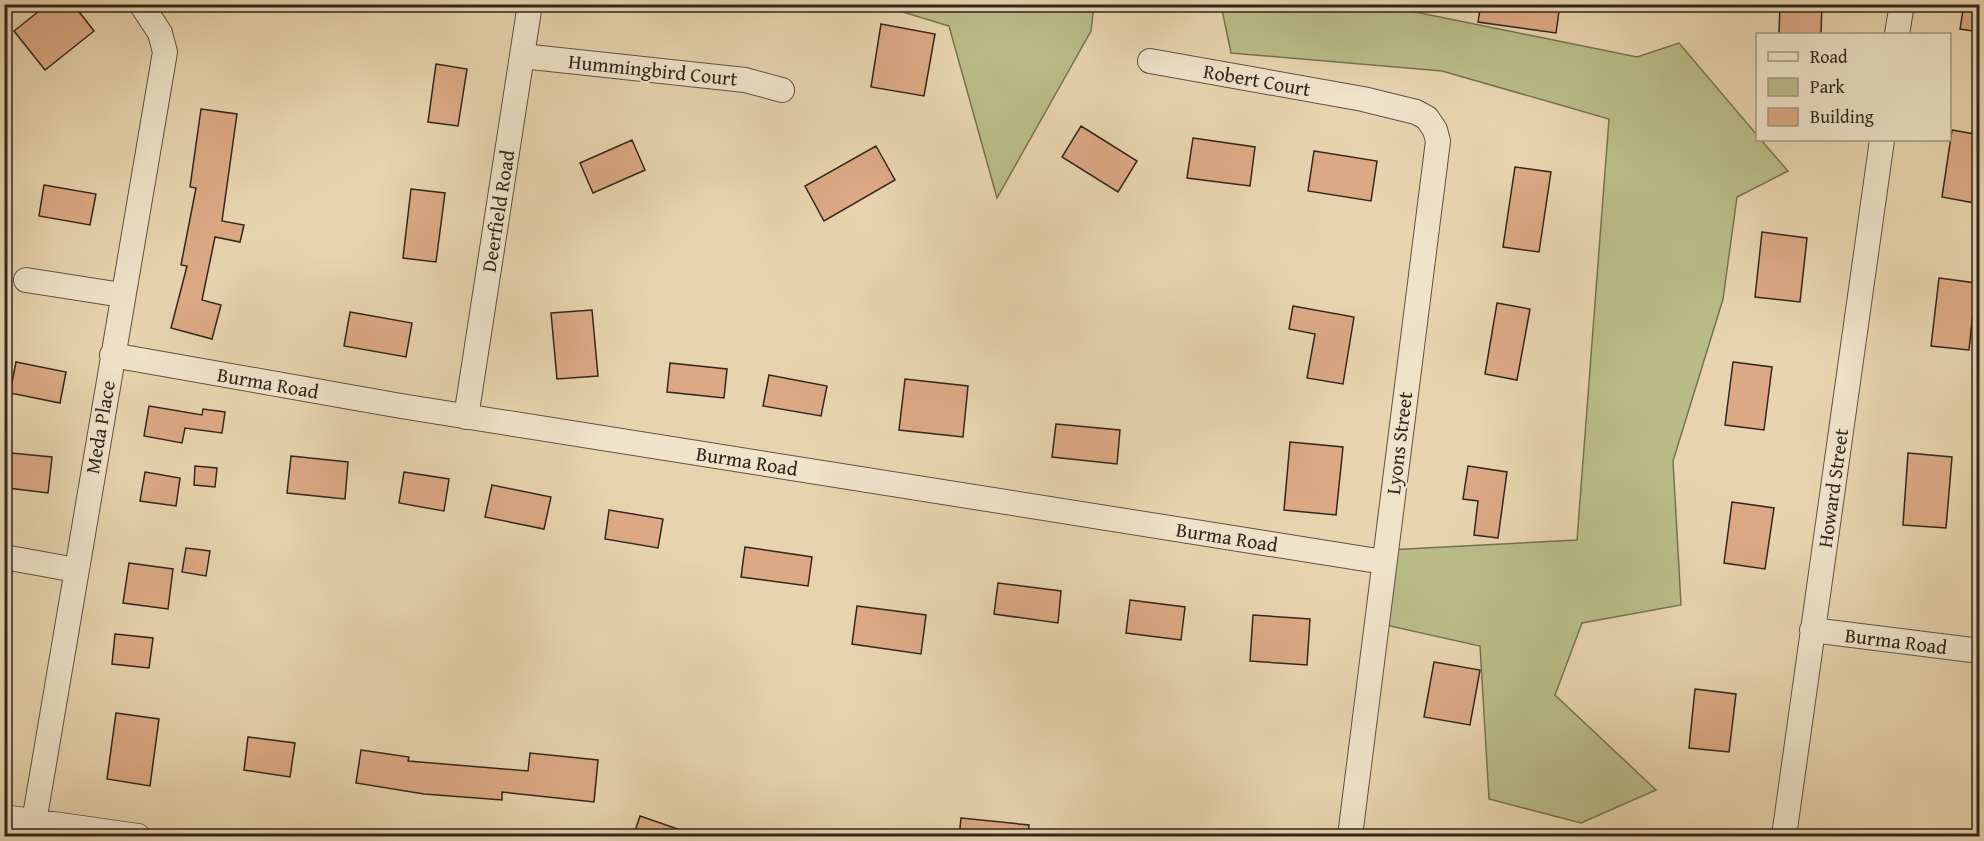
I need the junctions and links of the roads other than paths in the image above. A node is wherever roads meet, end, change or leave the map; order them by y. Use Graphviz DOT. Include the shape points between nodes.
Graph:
graph roads {
  1 [pos="141,4"];
  2 [pos="531,4"];
  3 [pos="1902,4"];
  4 [pos="1897,33"];
  5 [pos="522,56"];
  6 [pos="1150,61"];
  7 [pos="782,90"];
  8 [pos="1363,99"];
  9 [pos="1882,141"];
  10 [pos="26,280"];
  11 [pos="122,295"];
  12 [pos="112,355"];
  13 [pos="466,417"];
  14 [pos="4,557"];
  15 [pos="1384,562"];
  16 [pos="76,570"];
  17 [pos="1812,630"];
  18 [pos="1980,651"];
  19 [pos="4,817"];
  20 [pos="34,822"];
  21 [pos="138,837"];
  22 [pos="1350,837"];
  23 [pos="1784,837"];
  1 -- 11 [label="street, Meda Place" via="159,33 165,52"];
  2 -- 5 [label="street, Deerfield Road"];
  3 -- 4 [label="street"];
  5 -- 7 [label="street, Hummingbird Court" via="745,80"];
  5 -- 13 [label="street, Deerfield Road"];
  6 -- 8 [label="street, Robert Court"];
  8 -- 15 [label="street, Lyons Street" via="1427,118 1438,141"];
  9 -- 17 [label="street, Howard Street"];
  10 -- 11 [label="street"];
  11 -- 12 [label="street, Meda Place"];
  12 -- 13 [label="street, Burma Road"];
  12 -- 16 [label="street, Meda Place"];
  13 -- 15 [label="street, Burma Road"];
  14 -- 16 [label="street"];
  15 -- 22 [label="street, Lyons Street"];
  16 -- 20 [label="street, Meda Place"];
  17 -- 18 [label="street, Burma Road"];
  17 -- 23 [label="street, Howard Street"];
  19 -- 20 [label="street"];
  20 -- 21 [label="street"];
}
